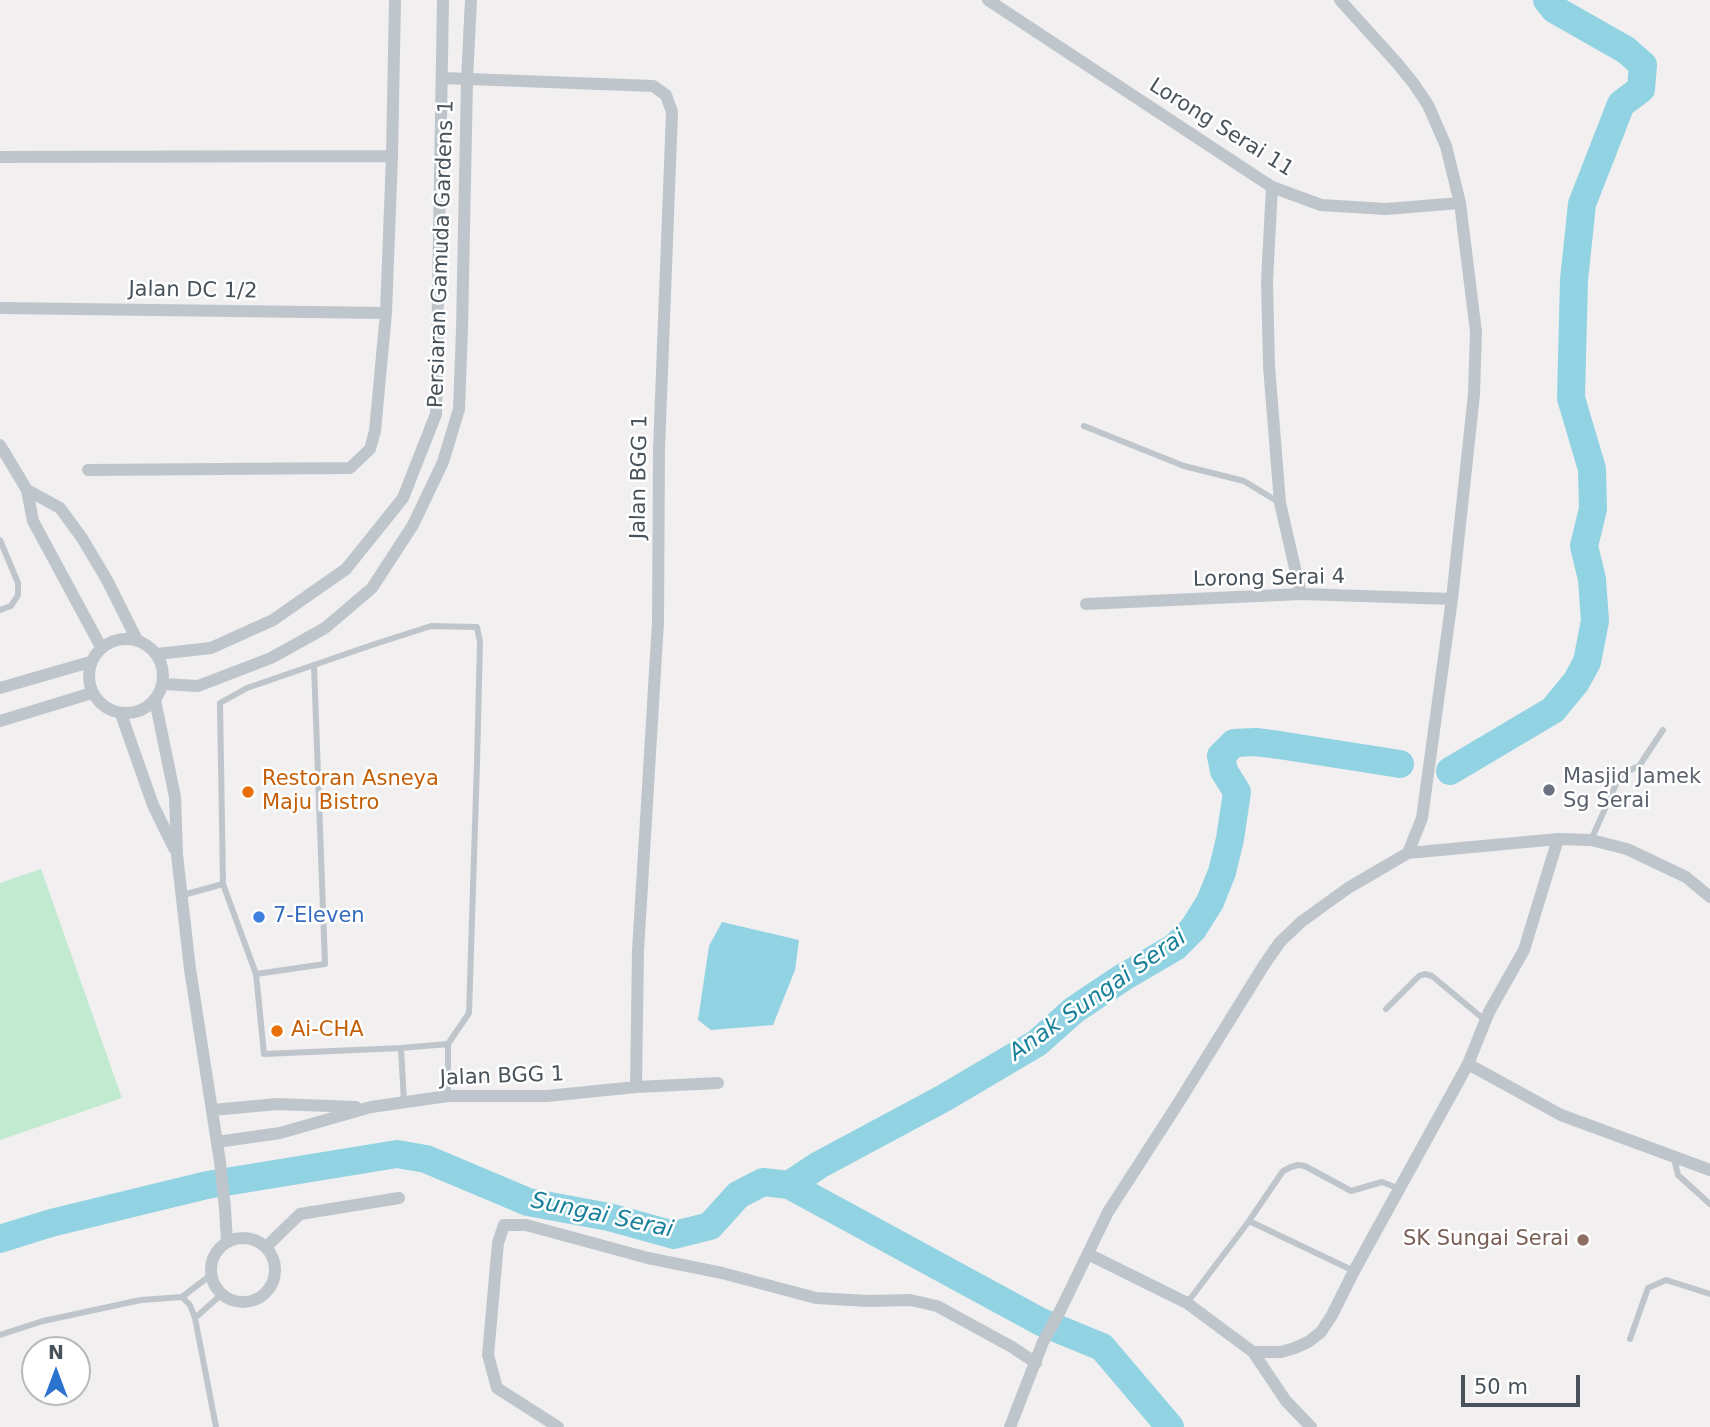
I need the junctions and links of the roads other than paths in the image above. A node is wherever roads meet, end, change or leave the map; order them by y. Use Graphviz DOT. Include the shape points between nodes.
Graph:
graph roads {
  1 [pos="395,0"];
  2 [pos="443,0"];
  3 [pos="471,0"];
  4 [pos="988,0"];
  5 [pos="1340,0"];
  6 [pos="443,78"];
  7 [pos="467,79"];
  8 [pos="392,156"];
  9 [pos="0,157"];
  10 [pos="1272,187"];
  11 [pos="1460,203"];
  12 [pos="0,308"];
  13 [pos="386,313"];
  14 [pos="1084,426"];
  15 [pos="0,445"];
  16 [pos="88,470"];
  17 [pos="27,490"];
  18 [pos="1280,503"];
  19 [pos="0,540"];
  20 [pos="1301,594"];
  21 [pos="1452,600"];
  22 [pos="1086,604"];
  23 [pos="0,610"];
  24 [pos="136,640"];
  25 [pos="101,647"];
  26 [pos="157,654"];
  27 [pos="90,662"];
  28 [pos="314,666"];
  29 [pos="163,684"];
  30 [pos="0,688"];
  31 [pos="92,693"];
  32 [pos="155,700"];
  33 [pos="121,713"];
  34 [pos="0,721"];
  35 [pos="1663,730"];
  36 [pos="1558,839"];
  37 [pos="1591,840"];
  38 [pos="1408,853"];
  39 [pos="177,855"];
  40 [pos="223,884"];
  41 [pos="183,894"];
  42 [pos="1710,897"];
  43 [pos="256,974"];
  44 [pos="1386,1009"];
  45 [pos="1486,1021"];
  46 [pos="448,1044"];
  47 [pos="401,1048"];
  48 [pos="1468,1064"];
  49 [pos="718,1083"];
  50 [pos="636,1087"];
  51 [pos="448,1096"];
  52 [pos="404,1101"];
  53 [pos="371,1107"];
  54 [pos="213,1110"];
  55 [pos="217,1142"];
  56 [pos="1673,1156"];
  57 [pos="1710,1170"];
  58 [pos="1400,1189"];
  59 [pos="399,1198"];
  60 [pos="1710,1204"];
  61 [pos="1249,1221"];
  62 [pos="227,1242"];
  63 [pos="266,1247"];
  64 [pos="1088,1254"];
  65 [pos="1354,1271"];
  66 [pos="212,1274"];
  67 [pos="222,1294"];
  68 [pos="1710,1294"];
  69 [pos="183,1297"];
  70 [pos="1187,1303"];
  71 [pos="195,1318"];
  72 [pos="0,1335"];
  73 [pos="1630,1339"];
  74 [pos="1253,1352"];
  75 [pos="1035,1363"];
  76 [pos="216,1427"];
  77 [pos="558,1427"];
  78 [pos="1010,1427"];
  79 [pos="1311,1427"];
  1 -- 8 [label="street"];
  2 -- 6 [label="street, Persiaran Gamuda Gardens 1"];
  3 -- 7 [label="street, Persiaran Gamuda Gardens 1"];
  4 -- 10 [label="street, Lorong Serai 11"];
  5 -- 11 [label="street" via="1428,105 1446,146"];
  6 -- 7 [label="street, Jalan BGG 1"];
  6 -- 26 [label="street, Persiaran Gamuda Gardens 1" via="436,414 403,498 346,569 273,620 211,648"];
  7 -- 29 [label="street, Persiaran Gamuda Gardens 1" via="459,409 443,462 413,525 372,588 325,628 271,657 198,686"];
  7 -- 50 [label="street, Jalan BGG 1" via="653,86 666,95 672,112 659,449 658,622 638,951"];
  8 -- 9 [label="street"];
  8 -- 13 [label="street"];
  10 -- 11 [label="street, Lorong Serai 11" via="1321,205 1386,209"];
  10 -- 18 [label="street" via="1267,281"];
  11 -- 21 [label="street" via="1476,332 1474,394"];
  12 -- 13 [label="street, Jalan DC 1/2"];
  13 -- 16 [label="street" via="375,431 370,449 350,468"];
  14 -- 18 [label="lane" via="1184,466 1244,481"];
  15 -- 17 [label="street"];
  17 -- 24 [label="street" via="61,508 107,580"];
  17 -- 25 [label="street" via="33,521"];
  18 -- 20 [label="street"];
  19 -- 23 [label="lane" via="19,595 11,606"];
  20 -- 21 [label="street, Lorong Serai 4"];
  20 -- 22 [label="street, Lorong Serai 4"];
  21 -- 38 [label="street" via="1422,818"];
  24 -- 25 [label="street" via="124,638"];
  24 -- 26 [label="street"];
  25 -- 27 [label="street"];
  26 -- 29 [label="street"];
  27 -- 30 [label="street"];
  27 -- 31 [label="street"];
  28 -- 40 [label="lane" via="247,688 220,703"];
  28 -- 43 [label="lane" via="325,964"];
  28 -- 46 [label="lane" via="431,626 477,626 469,1013"];
  29 -- 32 [label="street"];
  31 -- 33 [label="street" via="109,710"];
  31 -- 34 [label="street"];
  32 -- 33 [label="street" via="134,713"];
  32 -- 39 [label="street" via="175,797"];
  33 -- 39 [label="street" via="153,805"];
  35 -- 37 [label="lane" via="1639,765 1618,782"];
  36 -- 37 [label="street"];
  36 -- 38 [label="street"];
  36 -- 45 [label="street" via="1524,950"];
  37 -- 42 [label="street" via="1628,849 1686,877"];
  38 -- 64 [label="street" via="1348,888 1280,942 1127,1181"];
  39 -- 41 [label="street"];
  40 -- 41 [label="lane"];
  40 -- 43 [label="lane"];
  41 -- 54 [label="street"];
  43 -- 47 [label="lane" via="264,1054"];
  44 -- 45 [label="lane" via="1425,974"];
  45 -- 48 [label="street"];
  46 -- 47 [label="lane"];
  46 -- 51 [label="lane"];
  47 -- 52 [label="lane"];
  48 -- 56 [label="street" via="1561,1115"];
  48 -- 58 [label="street"];
  49 -- 50 [label="street, Jalan BGG 1"];
  50 -- 51 [label="street, Jalan BGG 1" via="547,1096"];
  51 -- 52 [label="street, Jalan BGG 1"];
  52 -- 53 [label="street, Jalan BGG 1"];
  53 -- 54 [label="street, Jalan BGG 1" via="277,1104"];
  53 -- 55 [label="street, Jalan BGG 1" via="280,1133"];
  54 -- 55 [label="street"];
  55 -- 62 [label="street"];
  56 -- 57 [label="street"];
  56 -- 60 [label="lane" via="1678,1175"];
  58 -- 61 [label="lane" via="1382,1182 1351,1191 1298,1165 1283,1171"];
  58 -- 65 [label="street"];
  59 -- 63 [label="street" via="300,1214"];
  61 -- 65 [label="lane"];
  61 -- 70 [label="lane"];
  62 -- 63 [label="street" via="251,1239"];
  62 -- 66 [label="street" via="215,1255"];
  63 -- 67 [label="street" via="276,1272 267,1292 248,1302"];
  64 -- 70 [label="street"];
  64 -- 75 [label="street"];
  65 -- 74 [label="street" via="1321,1332 1281,1352"];
  66 -- 67 [label="street"];
  66 -- 69 [label="lane"];
  67 -- 71 [label="lane"];
  68 -- 73 [label="lane" via="1665,1280 1648,1287"];
  69 -- 71 [label="lane"];
  69 -- 72 [label="lane" via="141,1300"];
  70 -- 74 [label="street"];
  71 -- 76 [label="lane"];
  74 -- 79 [label="street" via="1286,1401"];
  75 -- 77 [label="street" via="937,1306 910,1300 816,1298 526,1225 503,1225 488,1355 497,1388"];
  75 -- 78 [label="street"];
}
